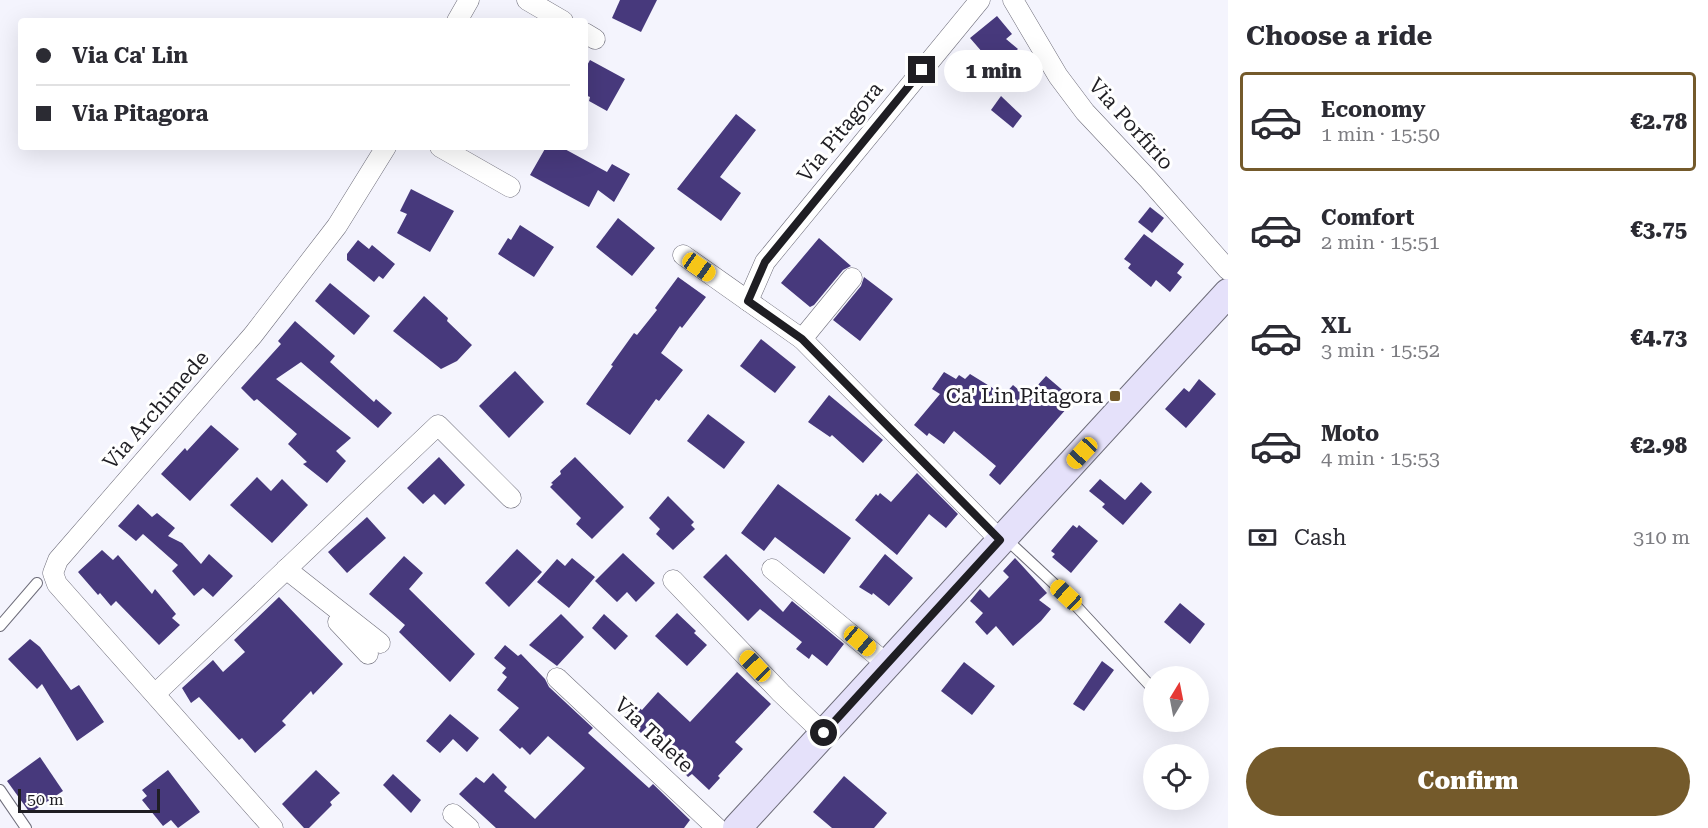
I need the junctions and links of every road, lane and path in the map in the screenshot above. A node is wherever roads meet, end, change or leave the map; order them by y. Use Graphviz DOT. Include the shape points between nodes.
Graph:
graph roads {
  1 [pos="469,0"];
  2 [pos="526,0"];
  3 [pos="980,0"];
  4 [pos="1013,0"];
  5 [pos="460,18"];
  6 [pos="558,18"];
  7 [pos="384,150"];
  8 [pos="445,150"];
  9 [pos="510,188"];
  10 [pos="683,255"];
  11 [pos="1228,270"];
  12 [pos="852,279"];
  13 [pos="1228,293"];
  14 [pos="748,301"];
  15 [pos="802,339"];
  16 [pos="512,498"];
  17 [pos="1002,539"];
  18 [pos="286,569"];
  19 [pos="772,569"];
  20 [pos="673,580"];
  21 [pos="38,583"];
  22 [pos="0,626"];
  23 [pos="374,648"];
  24 [pos="887,664"];
  25 [pos="557,678"];
  26 [pos="1143,678"];
  27 [pos="156,693"];
  28 [pos="824,733"];
  29 [pos="0,790"];
  30 [pos="453,814"];
  31 [pos="26,828"];
  32 [pos="273,828"];
  33 [pos="469,828"];
  34 [pos="717,828"];
  35 [pos="736,828"];
  1 -- 5 [label="street"];
  2 -- 6 [label="street"];
  3 -- 14 [label="street, Via Pitagora" via="765,262"];
  4 -- 11 [label="street, Via Porfirio" via="1058,76 1085,112"];
  7 -- 27 [label="street, Via Archimede" via="337,226 253,335 54,567 57,584"];
  8 -- 9 [label="street"];
  10 -- 14 [label="street"];
  12 -- 15 [label="street"];
  13 -- 17 [label="street"];
  14 -- 15 [label="street"];
  15 -- 17 [label="street"];
  16 -- 18 [label="street" via="438,425"];
  17 -- 24 [label="street"];
  17 -- 26 [label="lane" via="1066,595"];
  18 -- 23 [label="street"];
  18 -- 27 [label="street"];
  19 -- 24 [label="street"];
  20 -- 28 [label="street"];
  21 -- 22 [label="lane"];
  24 -- 28 [label="street"];
  25 -- 34 [label="street, Via Talete"];
  27 -- 32 [label="street, Via Archimede"];
  28 -- 35 [label="street"];
  29 -- 31 [label="lane"];
  30 -- 33 [label="street"];
}
